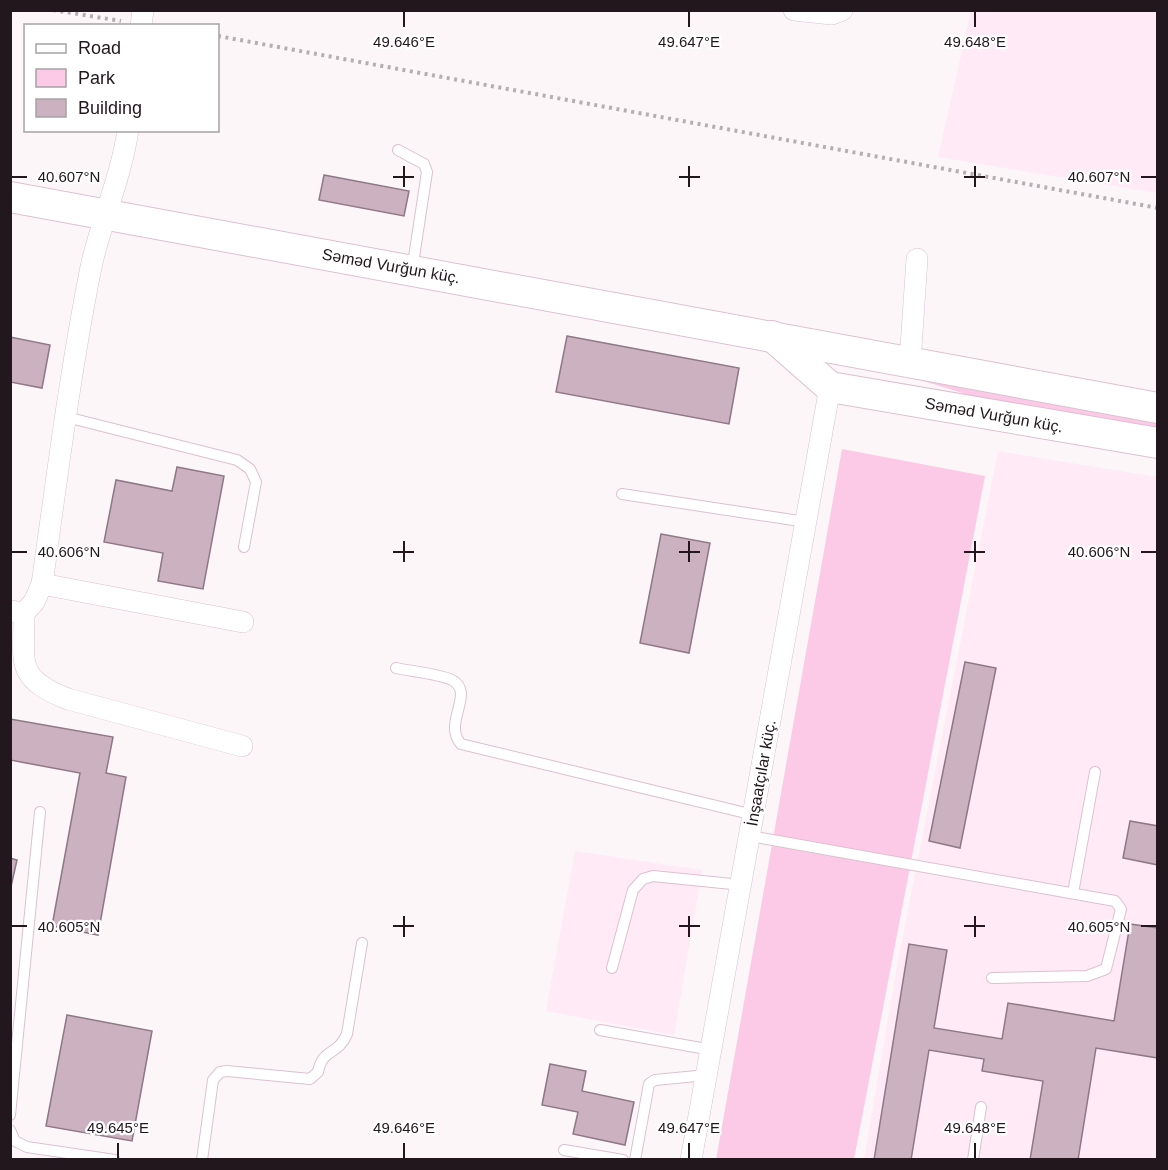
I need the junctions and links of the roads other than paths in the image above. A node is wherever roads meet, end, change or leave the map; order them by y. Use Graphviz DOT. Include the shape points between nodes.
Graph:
graph roads {
  1 [pos="794,10"];
  2 [pos="842,10"];
  3 [pos="128,132"];
  4 [pos="398,150"];
  5 [pos="10,197"];
  6 [pos="107,214"];
  7 [pos="916,259"];
  8 [pos="412,270"];
  9 [pos="772,336"];
  10 [pos="840,349"];
  11 [pos="910,362"];
  12 [pos="830,387"];
  13 [pos="1158,408"];
  14 [pos="66,417"];
  15 [pos="1158,443"];
  16 [pos="622,494"];
  17 [pos="806,522"];
  18 [pos="244,548"];
  19 [pos="42,584"];
  20 [pos="17,612"];
  21 [pos="243,622"];
  22 [pos="396,668"];
  23 [pos="242,746"];
  24 [pos="1095,772"];
  25 [pos="40,812"];
  26 [pos="753,815"];
  27 [pos="750,836"];
  28 [pos="741,885"];
  29 [pos="1073,893"];
  30 [pos="362,943"];
  31 [pos="612,968"];
  32 [pos="992,978"];
  33 [pos="600,1030"];
  34 [pos="712,1050"];
  35 [pos="707,1075"];
  36 [pos="981,1107"];
  37 [pos="10,1115"];
  38 [pos="10,1130"];
  39 [pos="564,1150"];
  40 [pos="115,1160"];
  41 [pos="202,1160"];
  42 [pos="623,1160"];
  43 [pos="635,1160"];
  44 [pos="691,1160"];
  45 [pos="973,1160"];
  1 -- 2 [label="street" via="832,14"];
  3 -- 6 [label="street"];
  4 -- 8 [label="lane" via="424,164 427,172"];
  5 -- 6 [label="main road, Səməd Vurğun küç."];
  6 -- 8 [label="main road, Səməd Vurğun küç."];
  6 -- 14 [label="street" via="92,266"];
  7 -- 11 [label="street"];
  8 -- 9 [label="main road, Səməd Vurğun küç."];
  9 -- 10 [label="main road, Səməd Vurğun küç."];
  9 -- 12 [label="main road"];
  10 -- 11 [label="main road"];
  10 -- 12 [label="main road"];
  11 -- 13 [label="main road"];
  12 -- 15 [label="main road, Səməd Vurğun küç."];
  12 -- 17 [label="street, İnşaatçılar küç."];
  14 -- 18 [label="lane" via="237,460 250,469 256,482"];
  14 -- 19 [label="street"];
  16 -- 17 [label="lane"];
  17 -- 26 [label="street, İnşaatçılar küç."];
  19 -- 20 [label="street" via="34,602"];
  19 -- 21 [label="street"];
  20 -- 23 [label="street" via="24,663 29,676 45,690"];
  22 -- 26 [label="lane" via="450,679 459,685 462,693 454,726 455,737 461,744"];
  24 -- 29 [label="lane"];
  25 -- 37 [label="lane"];
  26 -- 27 [label="street, İnşaatçılar küç."];
  27 -- 28 [label="street, İnşaatçılar küç."];
  27 -- 29 [label="lane"];
  28 -- 31 [label="lane" via="653,876 643,879 633,890"];
  28 -- 34 [label="street, İnşaatçılar küç."];
  29 -- 32 [label="lane" via="1115,901 1121,909 1106,969 1087,976"];
  30 -- 41 [label="lane" via="342,1045 321,1060 318,1072 310,1079 220,1072 213,1080"];
  33 -- 34 [label="lane"];
  34 -- 35 [label="street, İnşaatçılar küç."];
  35 -- 43 [label="lane" via="655,1080 649,1084"];
  35 -- 44 [label="street, İnşaatçılar küç."];
  36 -- 45 [label="lane"];
  38 -- 40 [label="lane" via="15,1141 27,1147"];
  39 -- 42 [label="lane"];
}
